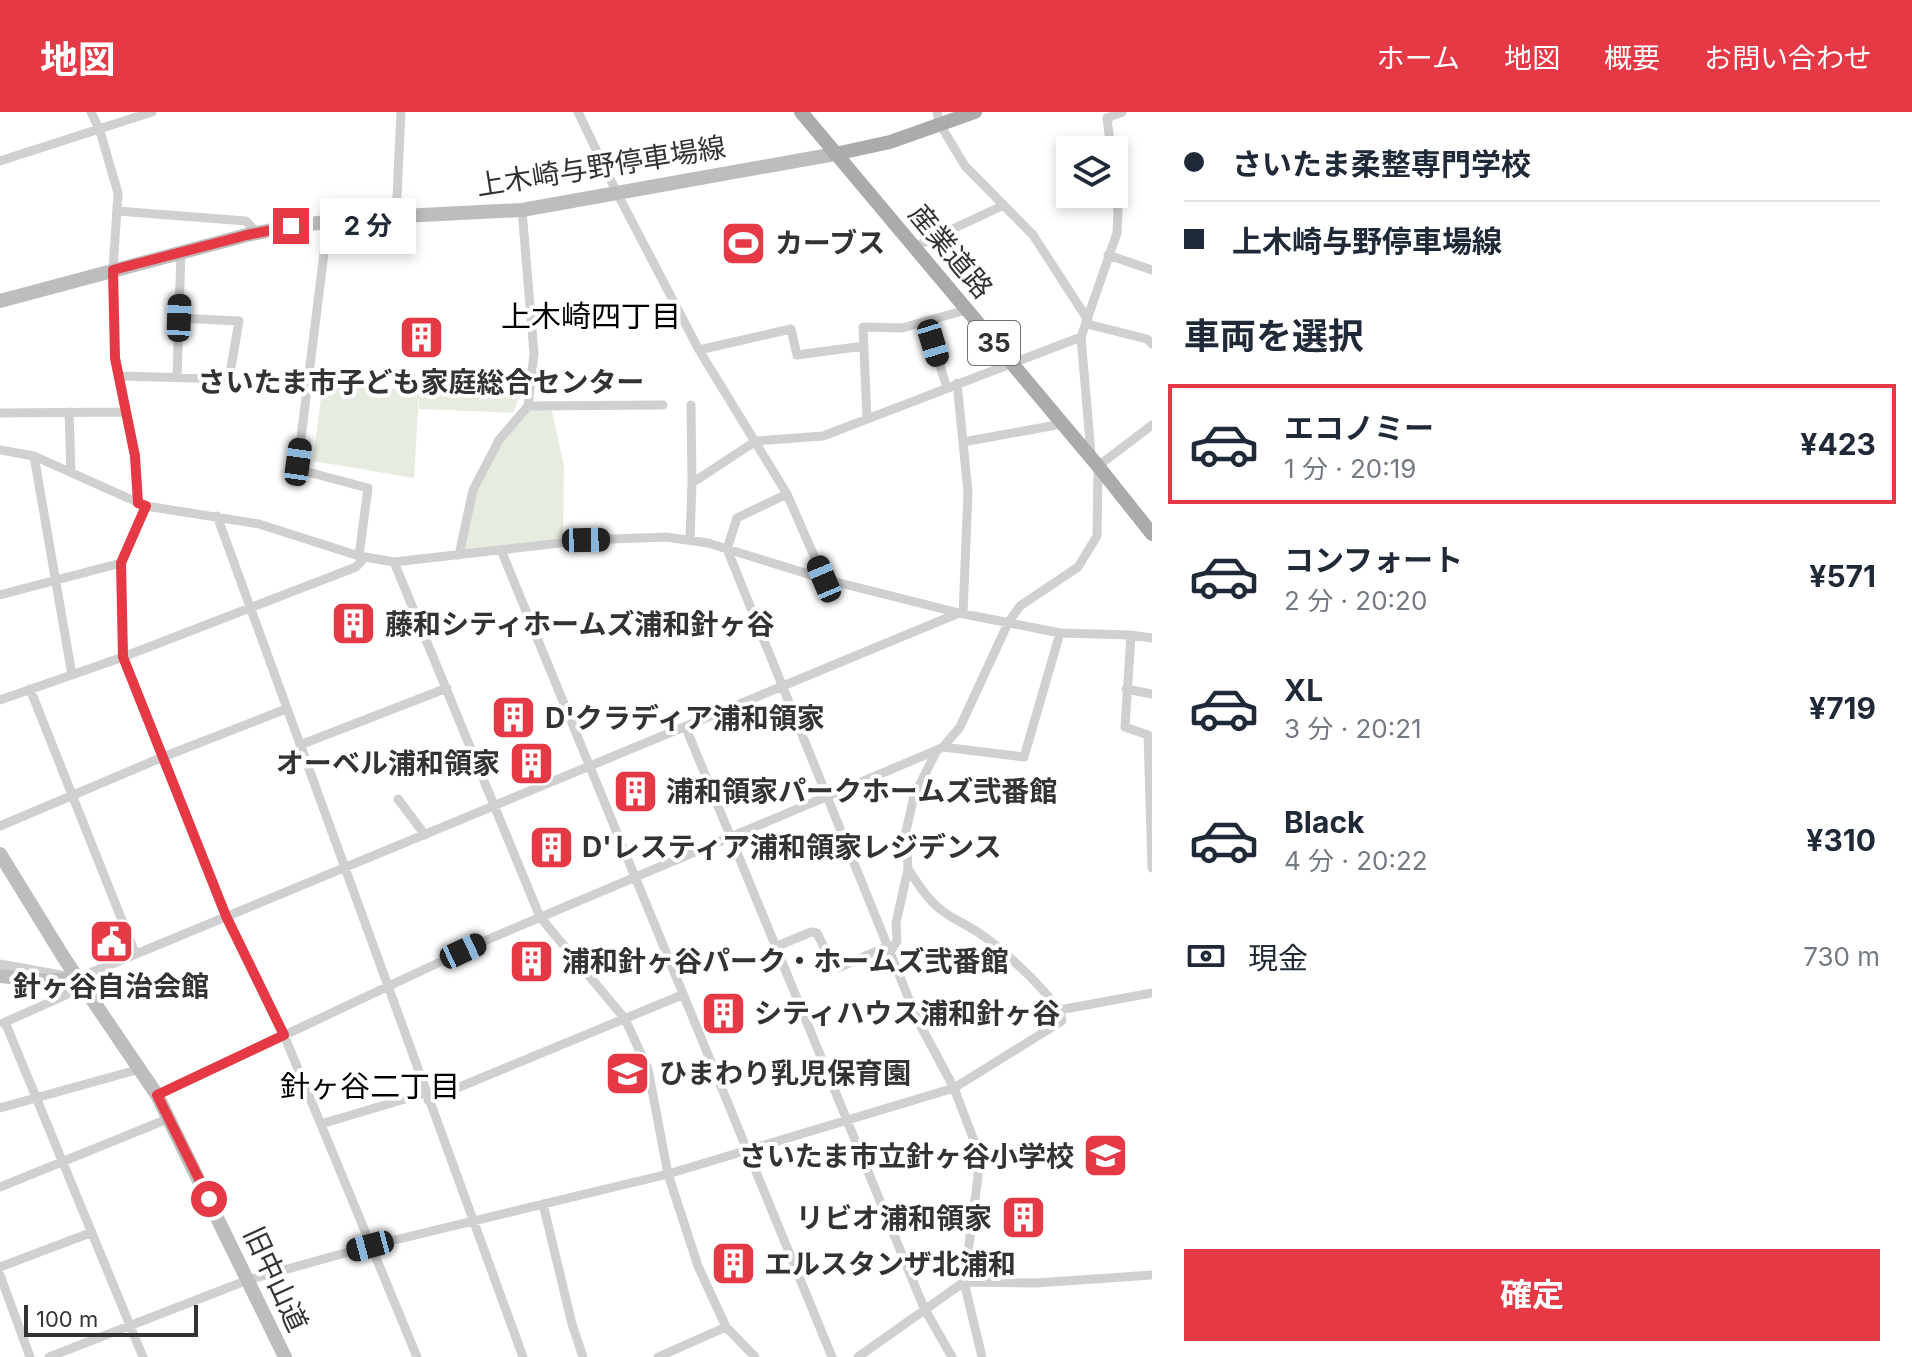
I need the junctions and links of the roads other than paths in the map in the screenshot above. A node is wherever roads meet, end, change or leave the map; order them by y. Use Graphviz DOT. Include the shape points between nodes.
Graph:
graph roads {
  1 [pos="91,112"];
  2 [pos="152,112"];
  3 [pos="401,112"];
  4 [pos="593,112"];
  5 [pos="801,112"];
  6 [pos="975,112"];
  7 [pos="1122,112"];
  8 [pos="580,115"];
  9 [pos="939,119"];
  10 [pos="100,131"];
  11 [pos="1109,136"];
  12 [pos="835,154"];
  13 [pos="0,161"];
  14 [pos="617,193"];
  15 [pos="1002,206"];
  16 [pos="1117,208"];
  17 [pos="522,210"];
  18 [pos="117,211"];
  19 [pos="396,217"];
  20 [pos="328,221"];
  21 [pos="257,233"];
  22 [pos="914,247"];
  23 [pos="181,252"];
  24 [pos="1108,255"];
  25 [pos="113,270"];
  26 [pos="1152,270"];
  27 [pos="0,301"];
  28 [pos="966,310"];
  29 [pos="179,318"];
  30 [pos="926,321"];
  31 [pos="1087,322"];
  32 [pos="1081,337"];
  33 [pos="1150,339"];
  34 [pos="864,346"];
  35 [pos="699,350"];
  36 [pos="1011,364"];
  37 [pos="120,376"];
  38 [pos="177,377"];
  39 [pos="957,383"];
  40 [pos="947,388"];
  41 [pos="663,405"];
  42 [pos="691,405"];
  43 [pos="528,406"];
  44 [pos="69,412"];
  45 [pos="126,412"];
  46 [pos="0,413"];
  47 [pos="867,419"];
  48 [pos="1062,424"];
  49 [pos="1152,425"];
  50 [pos="756,441"];
  51 [pos="963,442"];
  52 [pos="0,450"];
  53 [pos="34,456"];
  54 [pos="1095,462"];
  55 [pos="71,472"];
  56 [pos="692,483"];
  57 [pos="787,494"];
  58 [pos="142,504"];
  59 [pos="217,516"];
  60 [pos="1150,527"];
  61 [pos="690,540"];
  62 [pos="727,549"];
  63 [pos="501,550"];
  64 [pos="459,555"];
  65 [pos="362,557"];
  66 [pos="394,562"];
  67 [pos="121,563"];
  68 [pos="824,579"];
  69 [pos="56,580"];
  70 [pos="0,595"];
  71 [pos="249,607"];
  72 [pos="961,614"];
  73 [pos="1008,623"];
  74 [pos="1060,633"];
  75 [pos="1131,635"];
  76 [pos="1152,638"];
  77 [pos="123,657"];
  78 [pos="72,675"];
  79 [pos="447,688"];
  80 [pos="783,688"];
  81 [pos="30,689"];
  82 [pos="1126,689"];
  83 [pos="1152,694"];
  84 [pos="0,700"];
  85 [pos="286,709"];
  86 [pos="686,728"];
  87 [pos="300,745"];
  88 [pos="940,748"];
  89 [pos="163,757"];
  90 [pos="590,767"];
  91 [pos="71,796"];
  92 [pos="827,797"];
  93 [pos="398,799"];
  94 [pos="495,806"];
  95 [pos="0,826"];
  96 [pos="425,835"];
  97 [pos="732,836"];
  98 [pos="1151,836"];
  99 [pos="0,854"];
  100 [pos="344,868"];
  101 [pos="1152,868"];
  102 [pos="908,869"];
  103 [pos="634,878"];
  104 [pos="226,916"];
  105 [pos="540,917"];
  106 [pos="775,947"];
  107 [pos="889,949"];
  108 [pos="135,953"];
  109 [pos="0,964"];
  110 [pos="0,976"];
  111 [pos="78,978"];
  112 [pos="386,987"];
  113 [pos="1152,993"];
  114 [pos="682,995"];
  115 [pos="1059,1010"];
  116 [pos="625,1019"];
  117 [pos="3,1023"];
  118 [pos="284,1035"];
  119 [pos="140,1069"];
  120 [pos="954,1088"];
  121 [pos="157,1095"];
  122 [pos="427,1096"];
  123 [pos="35,1097"];
  124 [pos="0,1108"];
  125 [pos="170,1118"];
  126 [pos="847,1121"];
  127 [pos="321,1124"];
  128 [pos="747,1152"];
  129 [pos="63,1162"];
  130 [pos="668,1174"];
  131 [pos="0,1187"];
  132 [pos="543,1204"];
  133 [pos="475,1221"];
  134 [pos="90,1233"];
  135 [pos="370,1246"];
  136 [pos="0,1267"];
  137 [pos="0,1275"];
  138 [pos="1152,1275"];
  139 [pos="248,1280"];
  140 [pos="964,1282"];
  141 [pos="924,1308"];
  142 [pos="129,1325"];
  143 [pos="726,1327"];
  144 [pos="30,1357"];
  145 [pos="49,1357"];
  146 [pos="143,1357"];
  147 [pos="285,1357"];
  148 [pos="417,1357"];
  149 [pos="523,1357"];
  150 [pos="583,1357"];
  151 [pos="658,1357"];
  152 [pos="755,1357"];
  153 [pos="832,1357"];
  154 [pos="858,1357"];
  155 [pos="952,1357"];
  156 [pos="982,1357"];
  1 -- 10 [label="street"];
  2 -- 10 [label="street"];
  3 -- 19 [label="street"];
  4 -- 8 [label="street"];
  5 -- 12 [label="main road, 産業道路 / 35"];
  6 -- 9 [label="main road"];
  7 -- 11 [label="street" via="1107,118"];
  8 -- 14 [label="street"];
  9 -- 12 [label="main road" via="890,142"];
  9 -- 15 [label="street" via="965,166"];
  10 -- 13 [label="street"];
  10 -- 18 [label="street" via="118,193"];
  12 -- 14 [label="main road, 上木崎与野停車場線"];
  12 -- 22 [label="main road, 産業道路 / 35"];
  14 -- 17 [label="main road, 上木崎与野停車場線"];
  14 -- 35 [label="street"];
  15 -- 22 [label="street"];
  15 -- 31 [label="street" via="1033,235"];
  16 -- 24 [label="street" via="1117,233"];
  17 -- 19 [label="main road, 上木崎与野停車場線"];
  17 -- 43 [label="street" via="534,354"];
  18 -- 21 [label="street" via="246,221"];
  18 -- 25 [label="street"];
  19 -- 20 [label="main road, 上木崎与野停車場線"];
  20 -- 21 [label="main road, 上木崎与野停車場線"];
  20 -- 65 [label="street" via="298,462 300,470 368,488"];
  21 -- 23 [label="main road, 上木崎与野停車場線"];
  22 -- 28 [label="main road, 産業道路 / 35"];
  23 -- 25 [label="main road, 上木崎与野停車場線"];
  23 -- 29 [label="street"];
  24 -- 26 [label="street"];
  24 -- 31 [label="street"];
  25 -- 27 [label="main road, 上木崎与野停車場線"];
  25 -- 37 [label="street"];
  28 -- 30 [label="street"];
  28 -- 36 [label="main road, 産業道路 / 35"];
  29 -- 38 [label="street"];
  29 -- 38 [label="street" via="239,321 229,379"];
  30 -- 34 [label="street" via="902,328 863,327"];
  30 -- 40 [label="street"];
  31 -- 32 [label="street"];
  31 -- 33 [label="street"];
  32 -- 36 [label="street"];
  32 -- 54 [label="street"];
  34 -- 35 [label="street" via="797,355 791,329"];
  34 -- 47 [label="street"];
  35 -- 50 [label="street"];
  36 -- 39 [label="street"];
  36 -- 48 [label="main road, 産業道路 / 35"];
  37 -- 38 [label="street"];
  37 -- 45 [label="street"];
  39 -- 40 [label="street"];
  39 -- 51 [label="street"];
  40 -- 47 [label="street"];
  41 -- 43 [label="street"];
  42 -- 56 [label="street"];
  43 -- 64 [label="street" via="499,440 473,490"];
  44 -- 45 [label="street"];
  44 -- 46 [label="street"];
  44 -- 55 [label="street"];
  45 -- 58 [label="street"];
  47 -- 50 [label="street" via="823,436"];
  48 -- 51 [label="street"];
  48 -- 54 [label="main road, 産業道路 / 35"];
  49 -- 54 [label="street"];
  50 -- 56 [label="street"];
  50 -- 57 [label="street"];
  51 -- 72 [label="street" via="968,492"];
  52 -- 53 [label="street"];
  53 -- 55 [label="street"];
  53 -- 69 [label="street"];
  54 -- 60 [label="main road, 産業道路 / 35"];
  54 -- 73 [label="street" via="1097,536 1078,567 1020,606"];
  55 -- 58 [label="street"];
  56 -- 61 [label="street"];
  57 -- 62 [label="street" via="737,518"];
  57 -- 68 [label="street"];
  58 -- 59 [label="street"];
  58 -- 67 [label="street"];
  59 -- 65 [label="street"];
  59 -- 71 [label="street"];
  61 -- 62 [label="street"];
  61 -- 63 [label="street" via="586,540"];
  62 -- 68 [label="street"];
  62 -- 80 [label="street"];
  63 -- 64 [label="street"];
  63 -- 90 [label="street"];
  64 -- 66 [label="street"];
  65 -- 66 [label="street"];
  65 -- 71 [label="street" via="356,567"];
  66 -- 79 [label="street"];
  67 -- 69 [label="street"];
  67 -- 77 [label="street"];
  68 -- 72 [label="street"];
  69 -- 70 [label="street"];
  69 -- 78 [label="street"];
  71 -- 77 [label="street"];
  71 -- 85 [label="street"];
  72 -- 73 [label="street"];
  72 -- 80 [label="street"];
  73 -- 74 [label="street"];
  73 -- 88 [label="street" via="960,727"];
  74 -- 75 [label="street"];
  74 -- 88 [label="street" via="1024,757"];
  75 -- 76 [label="street"];
  75 -- 82 [label="street"];
  77 -- 78 [label="street"];
  77 -- 89 [label="street"];
  78 -- 81 [label="street"];
  79 -- 87 [label="street"];
  79 -- 94 [label="street"];
  80 -- 86 [label="street"];
  80 -- 92 [label="street"];
  81 -- 84 [label="street"];
  81 -- 91 [label="street"];
  82 -- 83 [label="street"];
  82 -- 98 [label="street" via="1125,727 1148,735"];
  85 -- 87 [label="street"];
  85 -- 89 [label="street"];
  86 -- 90 [label="street"];
  86 -- 97 [label="street"];
  87 -- 100 [label="street"];
  88 -- 92 [label="street"];
  88 -- 102 [label="street" via="914,796 906,831"];
  89 -- 91 [label="street"];
  89 -- 104 [label="street"];
  90 -- 94 [label="street"];
  90 -- 103 [label="street"];
  91 -- 95 [label="street"];
  91 -- 108 [label="street"];
  92 -- 97 [label="street"];
  92 -- 107 [label="street"];
  93 -- 96 [label="street"];
  94 -- 96 [label="street"];
  94 -- 105 [label="street"];
  96 -- 100 [label="street"];
  97 -- 103 [label="street"];
  97 -- 106 [label="street"];
  98 -- 101 [label="street"];
  99 -- 111 [label="main road, 旧中山道"];
  100 -- 104 [label="street"];
  100 -- 112 [label="street"];
  102 -- 107 [label="street" via="897,941"];
  102 -- 115 [label="street" via="944,913 983,935 1019,965"];
  103 -- 105 [label="street"];
  103 -- 114 [label="street"];
  104 -- 108 [label="street"];
  104 -- 118 [label="street"];
  105 -- 112 [label="street"];
  105 -- 116 [label="street"];
  106 -- 107 [label="street" via="817,933 838,968"];
  106 -- 126 [label="street"];
  107 -- 120 [label="street" via="917,1019"];
  108 -- 111 [label="street"];
  109 -- 111 [label="street"];
  110 -- 111 [label="main road"];
  111 -- 117 [label="street" via="66,995"];
  111 -- 119 [label="main road, 旧中山道"];
  112 -- 118 [label="street"];
  112 -- 122 [label="street"];
  113 -- 115 [label="street"];
  114 -- 116 [label="street"];
  114 -- 128 [label="street"];
  115 -- 120 [label="street" via="1062,1021"];
  116 -- 122 [label="street"];
  116 -- 130 [label="street" via="648,1069"];
  117 -- 123 [label="street"];
  118 -- 121 [label="street"];
  118 -- 127 [label="street"];
  119 -- 121 [label="main road, 旧中山道"];
  119 -- 123 [label="street"];
  120 -- 126 [label="street"];
  120 -- 140 [label="street" via="976,1146 978,1177"];
  121 -- 125 [label="main road, 旧中山道"];
  122 -- 127 [label="street"];
  122 -- 133 [label="street"];
  123 -- 124 [label="street"];
  123 -- 129 [label="street"];
  125 -- 129 [label="street"];
  125 -- 139 [label="main road, 旧中山道"];
  126 -- 128 [label="street"];
  126 -- 141 [label="street"];
  127 -- 135 [label="street"];
  128 -- 130 [label="street"];
  128 -- 153 [label="street"];
  129 -- 131 [label="street"];
  129 -- 134 [label="street"];
  130 -- 132 [label="street"];
  130 -- 143 [label="street" via="698,1266"];
  132 -- 133 [label="street"];
  132 -- 150 [label="street"];
  133 -- 135 [label="street"];
  133 -- 149 [label="street"];
  134 -- 136 [label="street"];
  134 -- 142 [label="street"];
  135 -- 139 [label="street"];
  135 -- 148 [label="street"];
  137 -- 144 [label="street"];
  138 -- 140 [label="street"];
  139 -- 142 [label="street"];
  139 -- 147 [label="main road, 旧中山道"];
  140 -- 141 [label="street"];
  140 -- 156 [label="street"];
  141 -- 154 [label="street"];
  141 -- 155 [label="street"];
  142 -- 145 [label="street"];
  142 -- 146 [label="street"];
  143 -- 151 [label="street"];
  143 -- 152 [label="street"];
}
